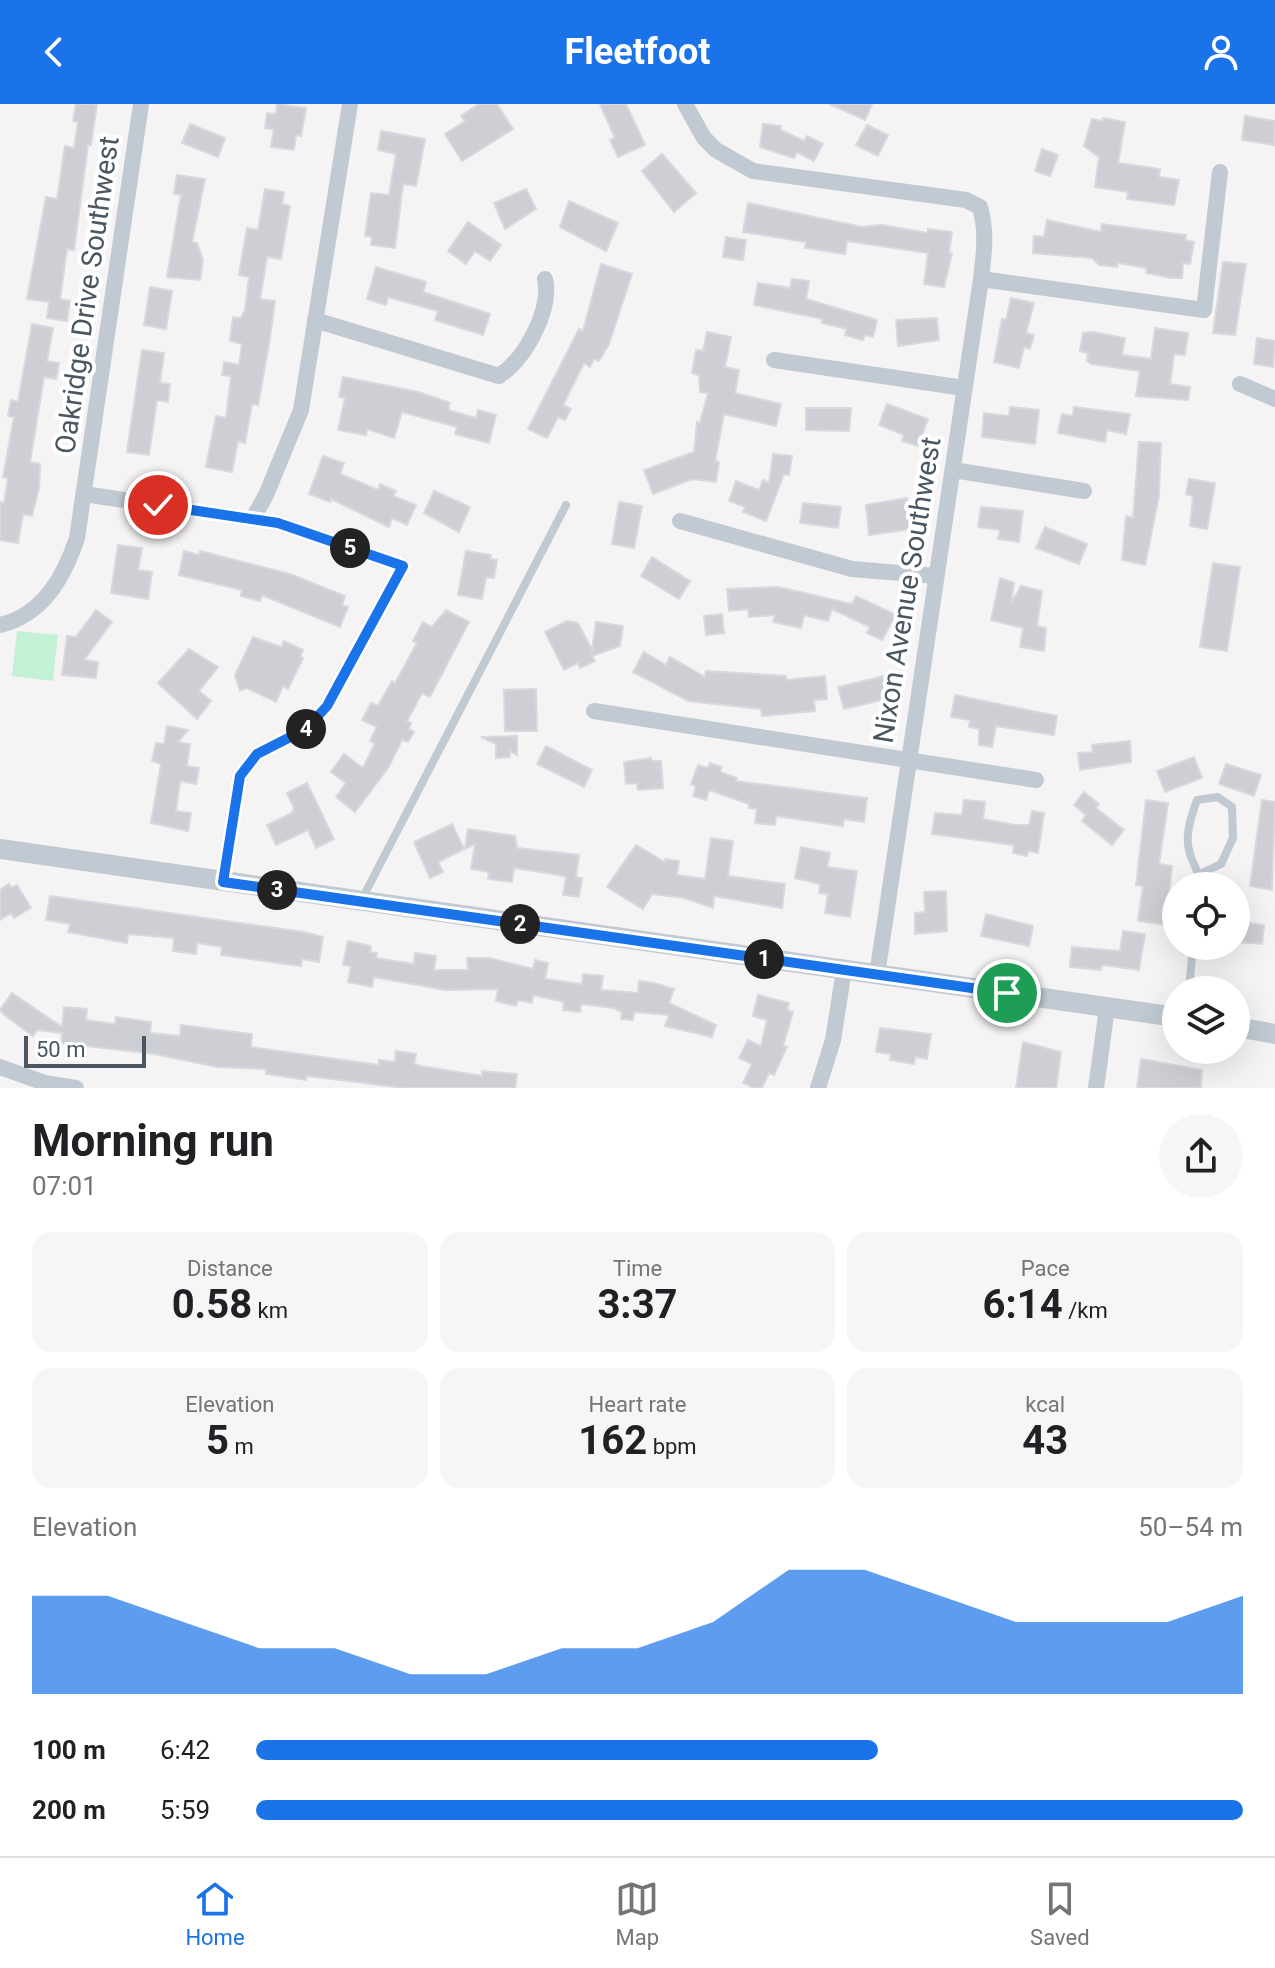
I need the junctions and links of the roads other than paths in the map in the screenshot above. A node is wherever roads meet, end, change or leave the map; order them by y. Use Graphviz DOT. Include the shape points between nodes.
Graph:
graph roads {
  1 [pos="141,104"];
  2 [pos="350,104"];
  3 [pos="685,104"];
  4 [pos="1220,172"];
  5 [pos="545,279"];
  6 [pos="981,279"];
  7 [pos="315,320"];
  8 [pos="774,360"];
  9 [pos="1240,384"];
  10 [pos="964,388"];
  11 [pos="1275,399"];
  12 [pos="953,470"];
  13 [pos="1084,491"];
  14 [pos="84,494"];
  15 [pos="566,505"];
  16 [pos="253,518"];
  17 [pos="680,521"];
  18 [pos="936,576"];
  19 [pos="0,625"];
  20 [pos="594,711"];
  21 [pos="907,759"];
  22 [pos="1036,780"];
  23 [pos="0,849"];
  24 [pos="1200,874"];
  25 [pos="223,882"];
  26 [pos="361,902"];
  27 [pos="844,970"];
  28 [pos="877,975"];
  29 [pos="1107,1008"];
  30 [pos="1162,1015"];
  31 [pos="1250,1030"];
  32 [pos="1275,1034"];
  33 [pos="0,1067"];
  34 [pos="76,1088"];
  35 [pos="818,1088"];
  36 [pos="1096,1088"];
  1 -- 14 [label="street, Oakridge Drive Southwest"];
  2 -- 7 [label="street"];
  3 -- 6 [label="street, Nixon Avenue Southwest" via="710,144 753,171 966,200 980,207 986,242"];
  4 -- 6 [label="street" via="1204,310"];
  5 -- 7 [label="street" via="541,315 517,361 499,376"];
  6 -- 10 [label="street, Nixon Avenue Southwest"];
  7 -- 16 [label="street" via="301,410"];
  8 -- 10 [label="street"];
  9 -- 11 [label="street"];
  10 -- 12 [label="street, Nixon Avenue Southwest"];
  12 -- 13 [label="street"];
  12 -- 18 [label="street, Nixon Avenue Southwest"];
  14 -- 16 [label="street"];
  14 -- 19 [label="street, Oakridge Drive Southwest" via="77,538 56,585 35,608"];
  15 -- 26 [label="lane"];
  16 -- 25 [label="street" via="403,566 327,706 306,729 257,754 240,776"];
  17 -- 18 [label="street" via="852,569"];
  18 -- 21 [label="street, Nixon Avenue Southwest"];
  20 -- 21 [label="street"];
  21 -- 22 [label="street"];
  21 -- 28 [label="street, Nixon Avenue Southwest"];
  23 -- 25 [label="street"];
  24 -- 24 [label="lane" via="1190,857 1189,827 1197,800 1218,797 1232,807 1233,838 1221,864"];
  25 -- 26 [label="street"];
  26 -- 27 [label="street"];
  27 -- 28 [label="street"];
  27 -- 35 [label="street" via="833,1040"];
  28 -- 29 [label="street"];
  29 -- 30 [label="street"];
  29 -- 36 [label="street"];
  31 -- 32 [label="street"];
  33 -- 34 [label="street"];
}
